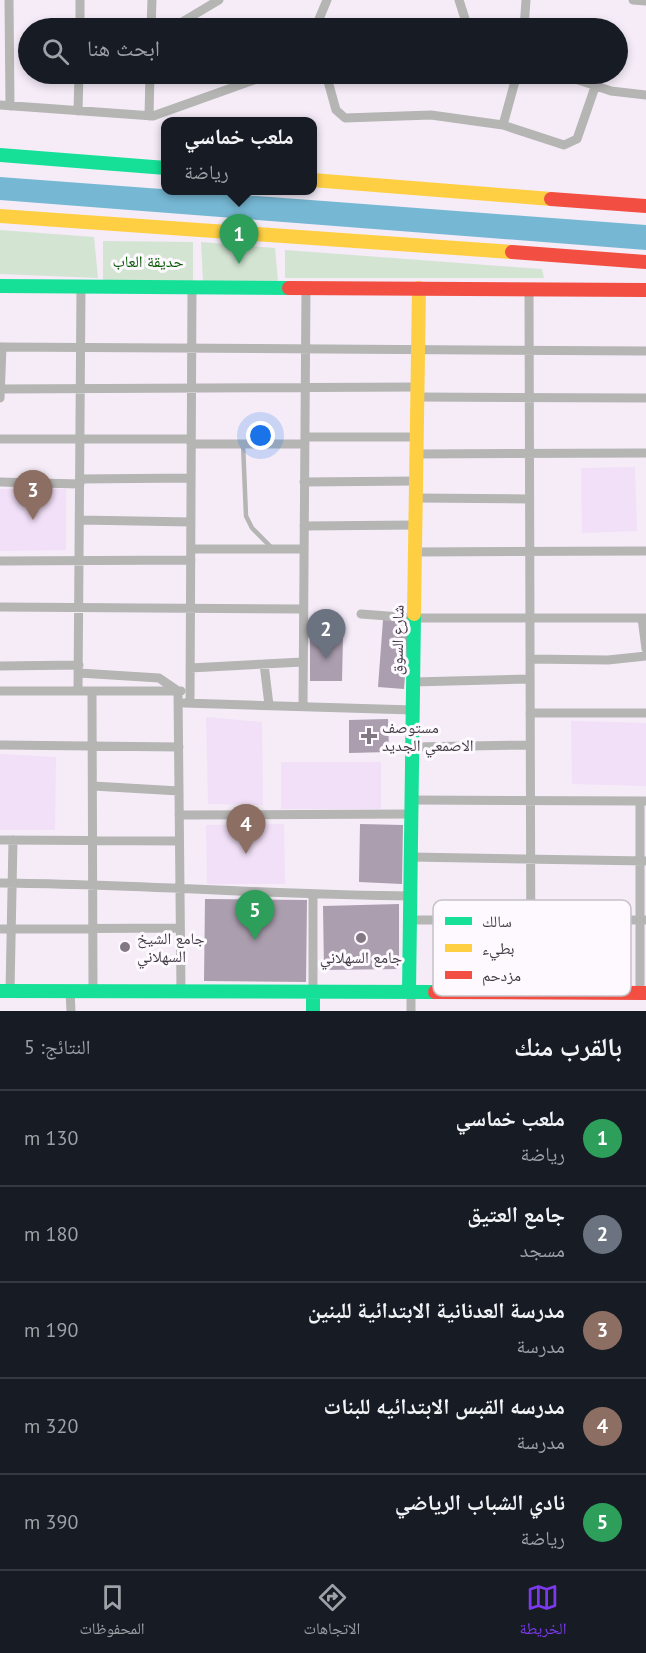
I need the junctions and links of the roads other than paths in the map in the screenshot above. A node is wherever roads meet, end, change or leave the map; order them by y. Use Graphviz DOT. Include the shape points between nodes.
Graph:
graph roads {
  1 [pos="9,0"];
  2 [pos="80,0"];
  3 [pos="152,0"];
  4 [pos="219,0"];
  5 [pos="327,0"];
  6 [pos="459,0"];
  7 [pos="526,0"];
  8 [pos="633,0"];
  9 [pos="646,1"];
  10 [pos="80,18"];
  11 [pos="151,18"];
  12 [pos="189,18"];
  13 [pos="319,18"];
  14 [pos="465,18"];
  15 [pos="525,18"];
  16 [pos="79,84"];
  17 [pos="150,84"];
  18 [pos="242,84"];
  19 [pos="329,84"];
  20 [pos="514,84"];
  21 [pos="587,84"];
  22 [pos="595,87"];
  23 [pos="646,95"];
  24 [pos="5,105"];
  25 [pos="78,111"];
  26 [pos="149,116"];
  27 [pos="503,125"];
  28 [pos="0,154"];
  29 [pos="161,168"];
  30 [pos="317,180"];
  31 [pos="646,206"];
  32 [pos="0,216"];
  33 [pos="646,262"];
  34 [pos="0,286"];
  35 [pos="81,287"];
  36 [pos="192,287"];
  37 [pos="306,288"];
  38 [pos="419,288"];
  39 [pos="529,289"];
  40 [pos="646,290"];
  41 [pos="1,347"];
  42 [pos="81,348"];
  43 [pos="192,348"];
  44 [pos="305,349"];
  45 [pos="418,350"];
  46 [pos="529,350"];
  47 [pos="646,351"];
  48 [pos="305,387"];
  49 [pos="81,388"];
  50 [pos="192,388"];
  51 [pos="0,389"];
  52 [pos="418,392"];
  53 [pos="0,398"];
  54 [pos="529,398"];
  55 [pos="646,398"];
  56 [pos="417,437"];
  57 [pos="80,438"];
  58 [pos="0,439"];
  59 [pos="305,440"];
  60 [pos="191,441"];
  61 [pos="243,444"];
  62 [pos="529,453"];
  63 [pos="646,453"];
  64 [pos="417,454"];
  65 [pos="191,478"];
  66 [pos="416,481"];
  67 [pos="0,482"];
  68 [pos="80,482"];
  69 [pos="304,482"];
  70 [pos="416,498"];
  71 [pos="530,499"];
  72 [pos="80,520"];
  73 [pos="191,522"];
  74 [pos="416,525"];
  75 [pos="304,526"];
  76 [pos="191,549"];
  77 [pos="273,549"];
  78 [pos="304,549"];
  79 [pos="530,550"];
  80 [pos="646,550"];
  81 [pos="415,552"];
  82 [pos="80,560"];
  83 [pos="0,561"];
  84 [pos="191,561"];
  85 [pos="0,607"];
  86 [pos="79,607"];
  87 [pos="191,608"];
  88 [pos="303,609"];
  89 [pos="361,614"];
  90 [pos="414,618"];
  91 [pos="530,618"];
  92 [pos="644,618"];
  93 [pos="646,649"];
  94 [pos="0,656"];
  95 [pos="646,656"];
  96 [pos="530,658"];
  97 [pos="303,662"];
  98 [pos="264,664"];
  99 [pos="0,666"];
  100 [pos="190,668"];
  101 [pos="79,669"];
  102 [pos="530,680"];
  103 [pos="413,682"];
  104 [pos="0,691"];
  105 [pos="78,691"];
  106 [pos="92,691"];
  107 [pos="178,691"];
  108 [pos="190,691"];
  109 [pos="178,703"];
  110 [pos="190,703"];
  111 [pos="269,705"];
  112 [pos="303,706"];
  113 [pos="413,710"];
  114 [pos="530,713"];
  115 [pos="646,713"];
  116 [pos="0,745"];
  117 [pos="530,745"];
  118 [pos="92,746"];
  119 [pos="179,747"];
  120 [pos="412,747"];
  121 [pos="93,786"];
  122 [pos="179,791"];
  123 [pos="530,801"];
  124 [pos="643,801"];
  125 [pos="411,807"];
  126 [pos="179,815"];
  127 [pos="0,840"];
  128 [pos="13,840"];
  129 [pos="93,840"];
  130 [pos="179,840"];
  131 [pos="411,857"];
  132 [pos="530,859"];
  133 [pos="643,861"];
  134 [pos="0,883"];
  135 [pos="12,883"];
  136 [pos="93,884"];
  137 [pos="180,889"];
  138 [pos="313,895"];
  139 [pos="410,896"];
  140 [pos="530,900"];
  141 [pos="410,920"];
  142 [pos="433,920"];
  143 [pos="643,920"];
  144 [pos="180,928"];
  145 [pos="0,929"];
  146 [pos="11,929"];
  147 [pos="93,929"];
  148 [pos="5,991"];
  149 [pos="70,991"];
  150 [pos="93,991"];
  151 [pos="181,991"];
  152 [pos="313,992"];
  153 [pos="410,992"];
  154 [pos="433,992"];
  155 [pos="643,993"];
  156 [pos="71,1011"];
  157 [pos="313,1011"];
  158 [pos="411,1011"];
  1 -- 24 [label="street"];
  2 -- 10 [label="street"];
  3 -- 11 [label="street"];
  4 -- 12 [label="street"];
  5 -- 13 [label="street"];
  6 -- 14 [label="street"];
  7 -- 15 [label="street"];
  8 -- 9 [label="street"];
  16 -- 25 [label="street"];
  17 -- 26 [label="street"];
  18 -- 26 [label="street"];
  19 -- 27 [label="street" via="336,110 345,118 431,116"];
  20 -- 27 [label="street"];
  21 -- 22 [label="street"];
  22 -- 23 [label="street"];
  22 -- 27 [label="street" via="577,139 564,145"];
  24 -- 25 [label="street"];
  25 -- 26 [label="street"];
  28 -- 29 [label="street"];
  30 -- 31 [label="street"];
  32 -- 33 [label="street"];
  34 -- 35 [label="street"];
  35 -- 36 [label="street"];
  35 -- 42 [label="street"];
  36 -- 37 [label="street"];
  36 -- 43 [label="street"];
  37 -- 38 [label="street"];
  37 -- 44 [label="street"];
  38 -- 39 [label="street"];
  38 -- 45 [label="street, شارع السوق"];
  39 -- 40 [label="street"];
  39 -- 46 [label="street"];
  41 -- 42 [label="street"];
  41 -- 51 [label="street"];
  42 -- 43 [label="street"];
  42 -- 49 [label="street"];
  43 -- 44 [label="street"];
  43 -- 50 [label="street"];
  44 -- 45 [label="street"];
  44 -- 48 [label="street"];
  45 -- 46 [label="street"];
  45 -- 52 [label="street, شارع السوق"];
  46 -- 47 [label="street"];
  46 -- 54 [label="street"];
  48 -- 50 [label="street"];
  48 -- 52 [label="street"];
  48 -- 59 [label="street"];
  49 -- 50 [label="street"];
  49 -- 51 [label="street"];
  49 -- 57 [label="street"];
  50 -- 60 [label="street"];
  51 -- 53 [label="street"];
  52 -- 54 [label="street"];
  52 -- 56 [label="street, شارع السوق"];
  54 -- 55 [label="street"];
  54 -- 62 [label="street"];
  56 -- 59 [label="street"];
  56 -- 64 [label="street, شارع السوق"];
  57 -- 58 [label="street"];
  57 -- 60 [label="street"];
  57 -- 68 [label="street"];
  59 -- 61 [label="street"];
  59 -- 69 [label="street"];
  60 -- 61 [label="street"];
  60 -- 65 [label="street"];
  61 -- 77 [label="lane" via="246,516"];
  62 -- 63 [label="street"];
  62 -- 64 [label="street"];
  62 -- 71 [label="street"];
  64 -- 66 [label="street, شارع السوق"];
  65 -- 68 [label="street"];
  65 -- 73 [label="street"];
  66 -- 69 [label="street"];
  66 -- 70 [label="street, شارع السوق"];
  67 -- 68 [label="street"];
  68 -- 72 [label="street"];
  69 -- 75 [label="street"];
  70 -- 71 [label="street"];
  70 -- 74 [label="street, شارع السوق"];
  71 -- 79 [label="street"];
  72 -- 73 [label="street"];
  72 -- 82 [label="street"];
  73 -- 76 [label="street"];
  74 -- 75 [label="street"];
  74 -- 81 [label="street, شارع السوق"];
  75 -- 78 [label="street"];
  76 -- 77 [label="street"];
  76 -- 84 [label="street"];
  77 -- 78 [label="street"];
  78 -- 88 [label="street"];
  79 -- 80 [label="street"];
  79 -- 81 [label="street"];
  79 -- 91 [label="street"];
  81 -- 90 [label="street, شارع السوق"];
  82 -- 83 [label="street"];
  82 -- 84 [label="street"];
  82 -- 86 [label="street"];
  84 -- 87 [label="street"];
  85 -- 86 [label="street"];
  86 -- 87 [label="street"];
  86 -- 101 [label="street"];
  87 -- 88 [label="street"];
  87 -- 100 [label="street"];
  88 -- 97 [label="street"];
  89 -- 90 [label="street"];
  90 -- 91 [label="street"];
  90 -- 103 [label="street, شارع السوق"];
  91 -- 92 [label="street"];
  91 -- 96 [label="street"];
  92 -- 93 [label="street"];
  94 -- 99 [label="street"];
  95 -- 96 [label="street" via="608,660"];
  96 -- 102 [label="street"];
  97 -- 98 [label="street"];
  97 -- 112 [label="street"];
  98 -- 100 [label="street"];
  98 -- 111 [label="street"];
  99 -- 101 [label="street"];
  100 -- 108 [label="street"];
  101 -- 105 [label="street"];
  101 -- 107 [label="street" via="159,678"];
  102 -- 103 [label="street"];
  102 -- 114 [label="street"];
  103 -- 113 [label="street, شارع السوق"];
  104 -- 105 [label="street"];
  105 -- 106 [label="street"];
  106 -- 107 [label="street"];
  106 -- 118 [label="street"];
  107 -- 108 [label="street"];
  107 -- 109 [label="street"];
  108 -- 110 [label="street"];
  109 -- 110 [label="street"];
  109 -- 119 [label="street"];
  110 -- 111 [label="street"];
  111 -- 112 [label="street"];
  112 -- 113 [label="street"];
  113 -- 120 [label="street, شارع السوق"];
  114 -- 115 [label="street"];
  114 -- 117 [label="street"];
  116 -- 118 [label="street"];
  117 -- 120 [label="street"];
  117 -- 123 [label="street"];
  118 -- 119 [label="street"];
  118 -- 121 [label="street"];
  119 -- 122 [label="street"];
  120 -- 125 [label="street, شارع السوق"];
  121 -- 122 [label="street"];
  121 -- 129 [label="street"];
  122 -- 126 [label="street"];
  123 -- 124 [label="street"];
  123 -- 125 [label="street"];
  123 -- 132 [label="street"];
  124 -- 133 [label="street"];
  125 -- 126 [label="street"];
  125 -- 131 [label="street, شارع السوق"];
  126 -- 130 [label="street"];
  127 -- 128 [label="street"];
  128 -- 129 [label="street"];
  128 -- 135 [label="street"];
  129 -- 130 [label="street"];
  129 -- 136 [label="street"];
  130 -- 137 [label="street"];
  131 -- 132 [label="street"];
  131 -- 139 [label="street, شارع السوق"];
  132 -- 133 [label="street"];
  132 -- 140 [label="street"];
  133 -- 143 [label="street"];
  134 -- 135 [label="street"];
  135 -- 136 [label="street"];
  135 -- 146 [label="street"];
  136 -- 137 [label="street"];
  136 -- 147 [label="street"];
  137 -- 138 [label="street"];
  137 -- 144 [label="street"];
  138 -- 139 [label="street"];
  138 -- 152 [label="street"];
  139 -- 141 [label="street, شارع السوق"];
  141 -- 142 [label="street"];
  141 -- 153 [label="street, شارع السوق"];
  143 -- 155 [label="street"];
  144 -- 147 [label="street"];
  144 -- 151 [label="street"];
  145 -- 146 [label="street"];
  146 -- 147 [label="street"];
  146 -- 148 [label="street"];
  147 -- 150 [label="street"];
  148 -- 149 [label="street"];
  149 -- 150 [label="street"];
  149 -- 156 [label="street"];
  150 -- 151 [label="street"];
  151 -- 152 [label="street"];
  152 -- 153 [label="street"];
  152 -- 157 [label="street"];
  153 -- 154 [label="street"];
  153 -- 158 [label="street"];
}
